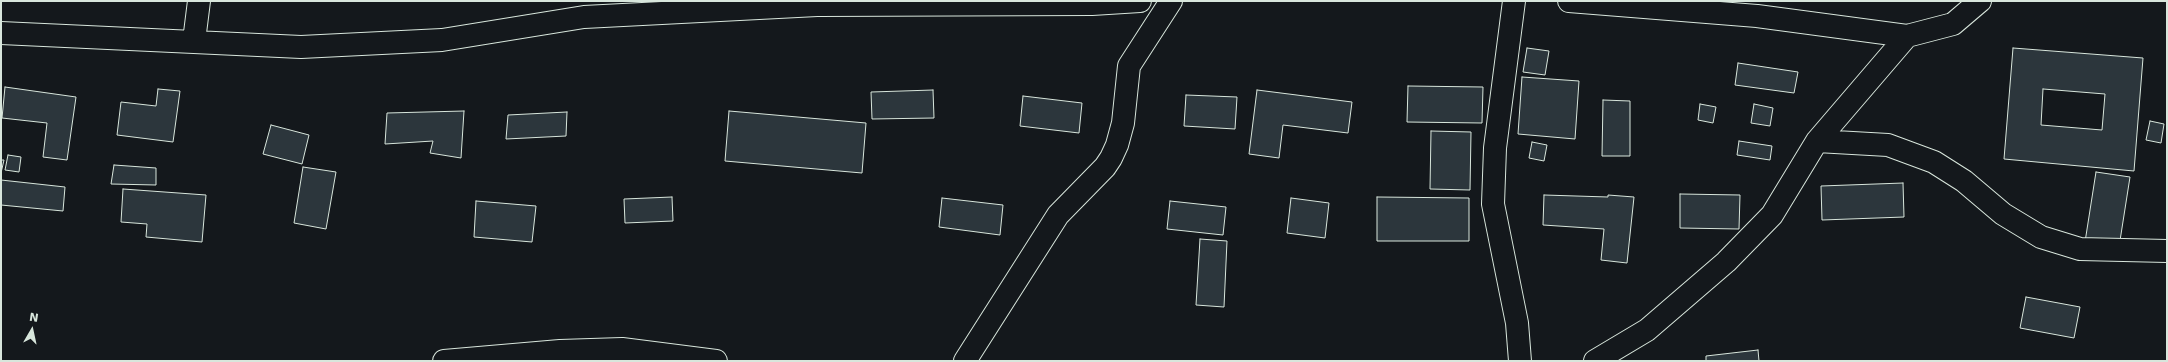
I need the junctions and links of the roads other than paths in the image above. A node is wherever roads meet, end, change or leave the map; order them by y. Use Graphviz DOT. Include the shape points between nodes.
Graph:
graph roads {
  1 [pos="199,1"];
  2 [pos="1140,1"];
  3 [pos="1171,1"];
  4 [pos="1514,1"];
  5 [pos="1569,1"];
  6 [pos="1980,1"];
  7 [pos="1,33"];
  8 [pos="1907,36"];
  9 [pos="194,41"];
  10 [pos="1817,141"];
  11 [pos="2167,251"];
  12 [pos="444,361"];
  13 [pos="716,361"];
  14 [pos="965,361"];
  15 [pos="1520,361"];
  16 [pos="1595,361"];
  1 -- 9 [label="street"];
  2 -- 9 [label="street" via="1092,4 817,5 584,17 442,40 301,47"];
  3 -- 14 [label="street" via="1129,66 1123,122 1111,158 1058,215"];
  4 -- 15 [label="street" via="1495,148 1493,204 1517,323"];
  5 -- 8 [label="street" via="1757,16"];
  6 -- 8 [label="street" via="1953,24"];
  7 -- 9 [label="street"];
  8 -- 10 [label="street"];
  10 -- 11 [label="street" via="1888,145 1934,162 1964,181 2003,214 2041,237 2080,249"];
  10 -- 16 [label="street" via="1772,214 1726,262 1647,330"];
  12 -- 13 [label="street" via="560,351 622,349"];
}
